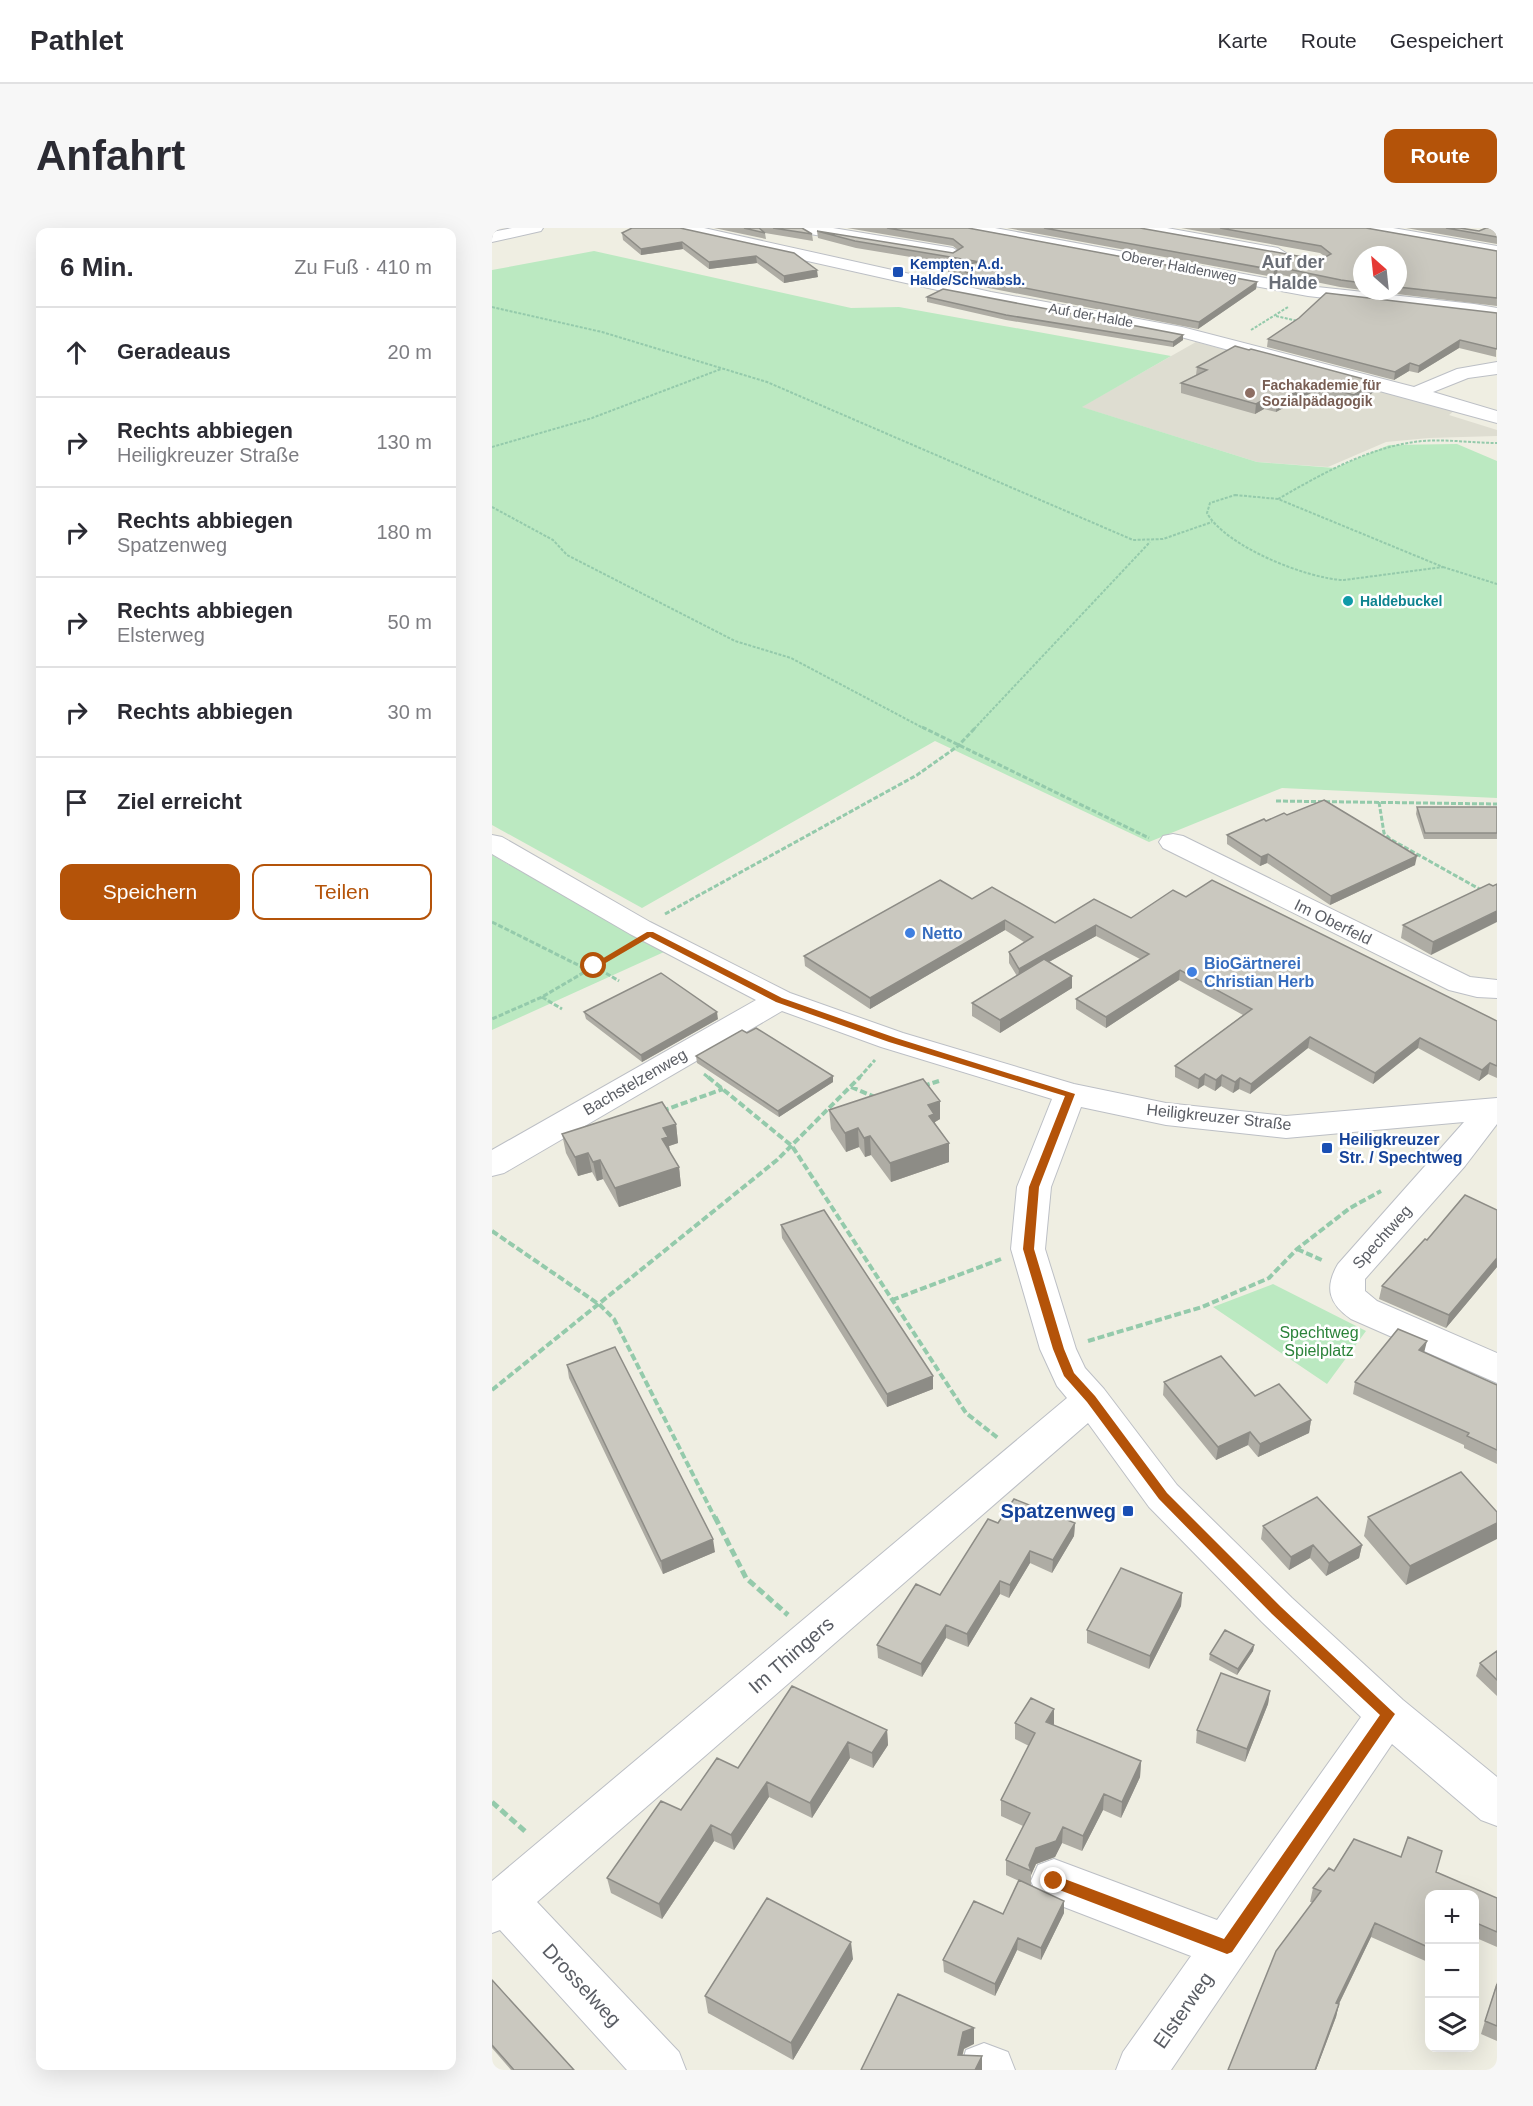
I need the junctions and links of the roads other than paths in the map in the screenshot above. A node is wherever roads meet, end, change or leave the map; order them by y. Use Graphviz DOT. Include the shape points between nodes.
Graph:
graph roads {
  1 [pos="535,228"];
  2 [pos="682,228"];
  3 [pos="759,228"];
  4 [pos="804,228"];
  5 [pos="969,228"];
  6 [pos="1141,228"];
  7 [pos="1366,228"];
  8 [pos="939,233"];
  9 [pos="492,237"];
  10 [pos="732,240"];
  11 [pos="1497,251"];
  12 [pos="953,253"];
  13 [pos="911,254"];
  14 [pos="1297,256"];
  15 [pos="886,273"];
  16 [pos="1497,313"];
  17 [pos="1497,368"];
  18 [pos="1415,393"];
  19 [pos="1497,417"];
  20 [pos="1173,842"];
  21 [pos="492,843"];
  22 [pos="1497,988"];
  23 [pos="779,1000"];
  24 [pos="1070,1094"];
  25 [pos="1494,1109"];
  26 [pos="492,1165"];
  27 [pos="1497,1369"];
  28 [pos="1091,1399"];
  29 [pos="1388,1714"];
  30 [pos="1497,1805"];
  31 [pos="1054,1881"];
  32 [pos="498,1906"];
  33 [pos="1227,1947"];
  34 [pos="661,2070"];
  35 [pos="1142,2070"];
  1 -- 9 [label="street"];
  2 -- 10 [label="street, Auf der Halde"];
  3 -- 10 [label="street"];
  4 -- 13 [label="street"];
  5 -- 16 [label="street, Oberer Haldenweg" via="1308,291"];
  6 -- 14 [label="street"];
  7 -- 11 [label="street"];
  8 -- 13 [label="street"];
  10 -- 15 [label="street, Auf der Halde"];
  12 -- 13 [label="street"];
  13 -- 15 [label="street"];
  15 -- 18 [label="street, Auf der Halde" via="991,297 1182,332"];
  17 -- 18 [label="street" via="1464,373"];
  18 -- 19 [label="street, Auf der Halde"];
  20 -- 22 [label="street, Im Oberfeld" via="1460,984"];
  21 -- 23 [label="street, Heiligkreuzer Straße" via="654,925"];
  23 -- 24 [label="street, Heiligkreuzer Straße" via="892,1040"];
  23 -- 26 [label="street, Bachstelzenweg"];
  24 -- 25 [label="street, Heiligkreuzer Straße" via="1166,1114 1286,1127"];
  24 -- 28 [label="street" via="1034,1187 1028,1249 1058,1349 1070,1376"];
  25 -- 27 [label="street, Spechtweg" via="1345,1282 1354,1303 1364,1310"];
  28 -- 29 [label="street" via="1163,1496 1276,1610"];
  28 -- 32 [label="street, Im Thingers"];
  29 -- 30 [label="street"];
  29 -- 33 [label="street, Elsterweg"];
  31 -- 33 [label="street"];
  32 -- 34 [label="street, Drosselweg"];
  33 -- 35 [label="street, Elsterweg"];
}
